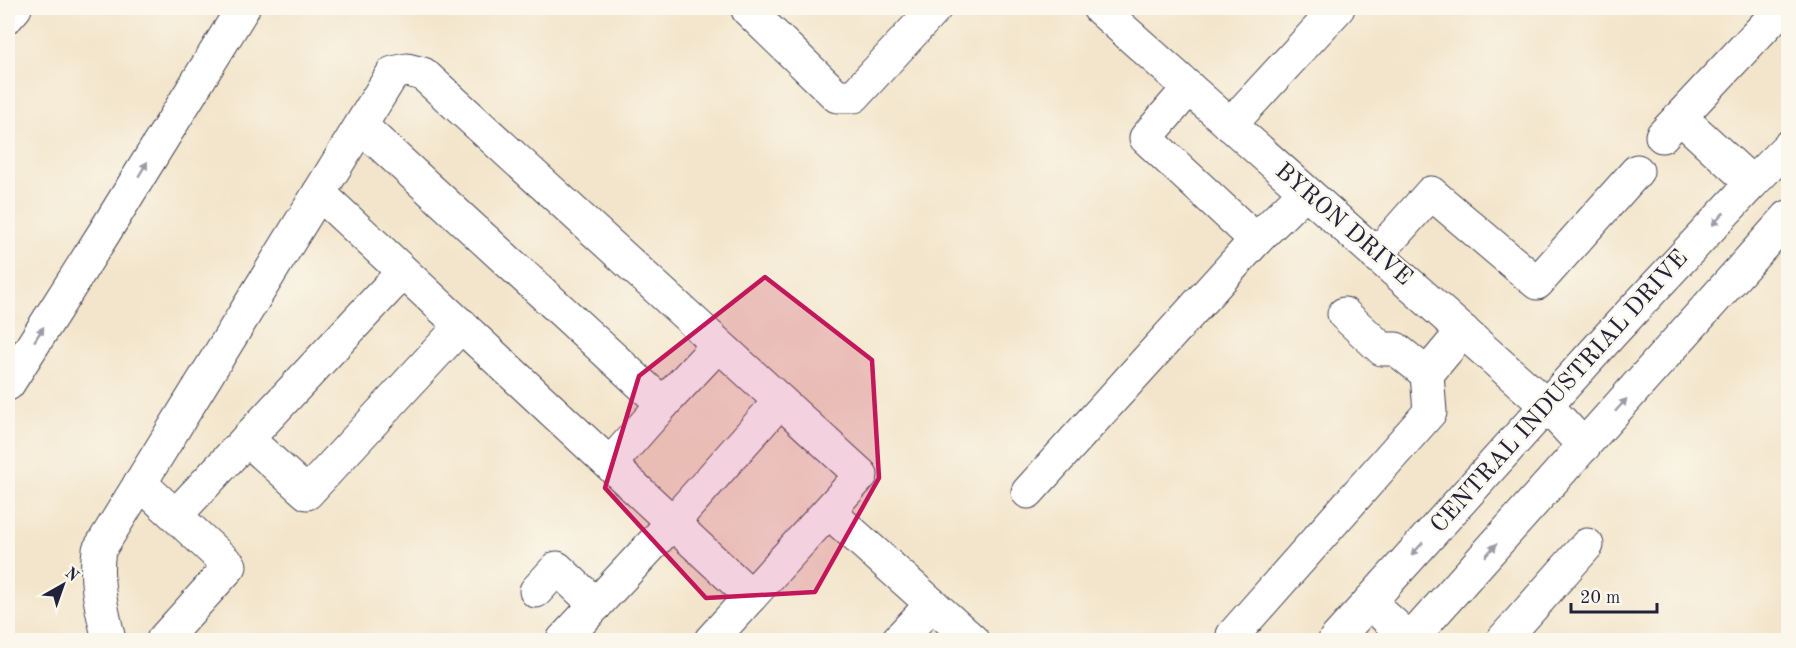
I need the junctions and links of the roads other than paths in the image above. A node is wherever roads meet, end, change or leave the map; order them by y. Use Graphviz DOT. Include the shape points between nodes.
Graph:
graph roads {
  1 [pos="15,8"];
  2 [pos="243,8"];
  3 [pos="935,8"];
  4 [pos="1099,8"];
  5 [pos="1338,8"];
  6 [pos="1782,8"];
  7 [pos="748,10"];
  8 [pos="8,16"];
  9 [pos="1189,88"];
  10 [pos="1230,125"];
  11 [pos="361,126"];
  12 [pos="1788,147"];
  13 [pos="1636,171"];
  14 [pos="1752,183"];
  15 [pos="1305,192"];
  16 [pos="319,193"];
  17 [pos="1788,217"];
  18 [pos="1256,240"];
  19 [pos="1376,255"];
  20 [pos="403,272"];
  21 [pos="1344,314"];
  22 [pos="462,325"];
  23 [pos="1463,331"];
  24 [pos="718,345"];
  25 [pos="1427,374"];
  26 [pos="8,384"];
  27 [pos="780,401"];
  28 [pos="663,404"];
  29 [pos="1547,406"];
  30 [pos="247,439"];
  31 [pos="1584,446"];
  32 [pos="610,464"];
  33 [pos="140,483"];
  34 [pos="1028,492"];
  35 [pos="829,512"];
  36 [pos="176,515"];
  37 [pos="673,522"];
  38 [pos="1587,545"];
  39 [pos="536,591"];
  40 [pos="751,596"];
  41 [pos="1370,602"];
  42 [pos="932,604"];
  43 [pos="596,605"];
  44 [pos="109,640"];
  45 [pos="163,640"];
  46 [pos="563,640"];
  47 [pos="711,640"];
  48 [pos="898,640"];
  49 [pos="972,640"];
  50 [pos="1239,640"];
  51 [pos="1335,640"];
  52 [pos="1410,640"];
  53 [pos="1503,640"];
  1 -- 8 [label="main road"];
  26 -- 2 [label="main road, one-way"];
  3 -- 7 [label="main road" via="854,96 837,96"];
  4 -- 9 [label="main road, BYRON DRIVE"];
  5 -- 10 [label="main road"];
  6 -- 14 [label="main road" via="1671,127"];
  9 -- 10 [label="main road, BYRON DRIVE"];
  9 -- 18 [label="main road" via="1146,138"];
  10 -- 15 [label="main road, BYRON DRIVE"];
  11 -- 16 [label="main road"];
  11 -- 24 [label="main road" via="393,73 407,70 423,74"];
  11 -- 28 [label="main road"];
  12 -- 14 [label="main road, CENTRAL INDUSTRIAL DRIVE"];
  13 -- 19 [label="main road" via="1537,283 1431,193"];
  14 -- 29 [label="main road, CENTRAL INDUSTRIAL DRIVE, one-way"];
  15 -- 18 [label="main road"];
  15 -- 19 [label="main road, BYRON DRIVE"];
  16 -- 20 [label="main road"];
  16 -- 33 [label="main road"];
  31 -- 17 [label="main road, one-way"];
  18 -- 34 [label="main road"];
  19 -- 23 [label="main road, BYRON DRIVE"];
  20 -- 22 [label="main road"];
  20 -- 30 [label="main road"];
  21 -- 25 [label="main road" via="1382,349 1396,349"];
  22 -- 30 [label="main road" via="307,493"];
  22 -- 32 [label="main road"];
  23 -- 25 [label="main road"];
  23 -- 29 [label="main road, BYRON DRIVE"];
  24 -- 27 [label="main road"];
  24 -- 28 [label="main road"];
  25 -- 50 [label="main road" via="1430,412 1233,635"];
  27 -- 35 [label="main road" via="861,475"];
  27 -- 37 [label="main road"];
  28 -- 32 [label="main road"];
  29 -- 31 [label="main road, BYRON DRIVE"];
  29 -- 41 [label="main road, CENTRAL INDUSTRIAL DRIVE, one-way"];
  30 -- 36 [label="main road"];
  52 -- 31 [label="main road, one-way"];
  32 -- 37 [label="main road"];
  33 -- 36 [label="main road"];
  33 -- 44 [label="main road" via="99,550 98,594"];
  35 -- 40 [label="main road"];
  35 -- 42 [label="main road"];
  36 -- 45 [label="main road" via="230,566"];
  37 -- 40 [label="main road"];
  37 -- 43 [label="main road"];
  38 -- 53 [label="main road"];
  39 -- 43 [label="main road" via="557,568"];
  40 -- 47 [label="main road"];
  41 -- 51 [label="main road, CENTRAL INDUSTRIAL DRIVE"];
  41 -- 52 [label="main road"];
  42 -- 48 [label="main road"];
  42 -- 49 [label="main road"];
  43 -- 46 [label="main road"];
}
